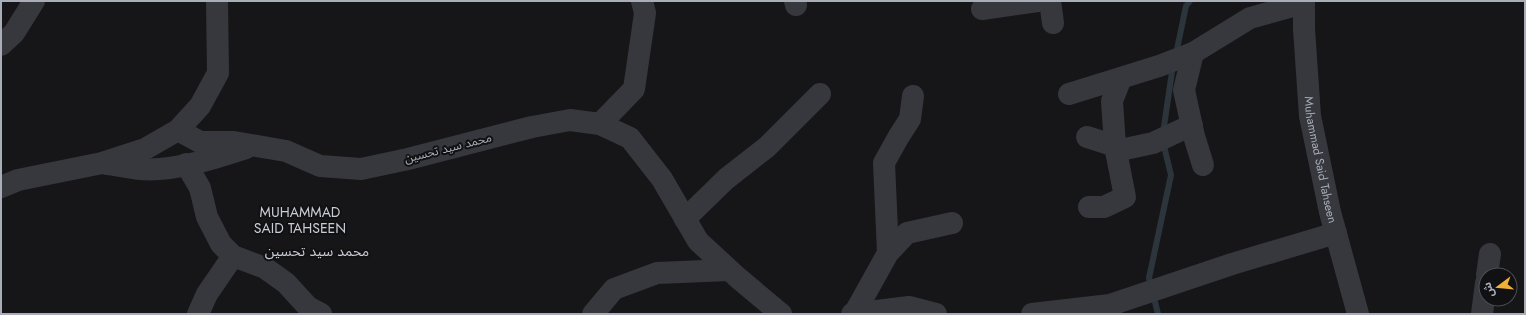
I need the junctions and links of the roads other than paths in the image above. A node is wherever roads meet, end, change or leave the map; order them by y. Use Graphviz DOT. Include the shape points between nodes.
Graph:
graph roads {
  1 [pos="34,1"];
  2 [pos="217,1"];
  3 [pos="642,1"];
  4 [pos="1038,1"];
  5 [pos="1050,1"];
  6 [pos="1304,2"];
  7 [pos="982,9"];
  8 [pos="1053,23"];
  9 [pos="1,45"];
  10 [pos="1193,53"];
  11 [pos="1121,78"];
  12 [pos="820,94"];
  13 [pos="1069,94"];
  14 [pos="913,96"];
  15 [pos="600,124"];
  16 [pos="1192,126"];
  17 [pos="178,130"];
  18 [pos="1088,137"];
  19 [pos="253,146"];
  20 [pos="1115,146"];
  21 [pos="102,163"];
  22 [pos="186,164"];
  23 [pos="1203,166"];
  24 [pos="1,187"];
  25 [pos="1089,207"];
  26 [pos="686,219"];
  27 [pos="952,223"];
  28 [pos="1336,232"];
  29 [pos="888,253"];
  30 [pos="1490,254"];
  31 [pos="233,256"];
  32 [pos="1488,267"];
  33 [pos="729,270"];
  34 [pos="1094,311"];
  35 [pos="198,314"];
  36 [pos="321,314"];
  37 [pos="593,314"];
  38 [pos="781,314"];
  39 [pos="853,314"];
  40 [pos="936,314"];
  41 [pos="1032,314"];
  42 [pos="1358,314"];
  1 -- 9 [label="street" via="14,33"];
  2 -- 17 [label="street" via="218,73 200,106"];
  3 -- 15 [label="street" via="645,13 634,89"];
  4 -- 7 [label="street"];
  5 -- 8 [label="street"];
  6 -- 10 [label="street" via="1250,18"];
  6 -- 28 [label="street, Muhammad Said Tahseen" via="1310,116"];
  10 -- 11 [label="street"];
  10 -- 16 [label="street" via="1184,90"];
  11 -- 13 [label="street"];
  11 -- 20 [label="street" via="1112,101"];
  12 -- 26 [label="street" via="767,147 726,179"];
  14 -- 29 [label="street" via="910,119 884,163"];
  15 -- 19 [label="street, محمد سید تحسین" via="570,120 532,127 361,169 320,166 286,151"];
  15 -- 26 [label="street, محمد سید تحسین" via="630,138 662,179"];
  16 -- 20 [label="street" via="1153,143 1125,149"];
  16 -- 23 [label="street"];
  17 -- 19 [label="street, محمد سید تحسین" via="200,142 234,142"];
  17 -- 21 [label="street" via="145,149"];
  18 -- 20 [label="street"];
  19 -- 22 [label="street" via="214,159"];
  20 -- 25 [label="street" via="1125,197 1104,207"];
  21 -- 22 [label="street" via="142,169"];
  21 -- 24 [label="street" via="18,180"];
  22 -- 31 [label="street" via="200,188 208,217 221,244"];
  26 -- 33 [label="street, محمد سید تحسین" via="698,241"];
  27 -- 29 [label="street" via="907,234"];
  28 -- 34 [label="street"];
  28 -- 42 [label="street, Muhammad Said Tahseen"];
  29 -- 39 [label="street"];
  30 -- 32 [label="street"];
  31 -- 35 [label="street" via="207,294"];
  31 -- 36 [label="street" via="265,268 286,283 308,307"];
  33 -- 37 [label="street" via="657,273 614,289"];
  33 -- 38 [label="street, محمد سید تحسین"];
  34 -- 41 [label="street"];
  39 -- 40 [label="street" via="909,307"];
}
